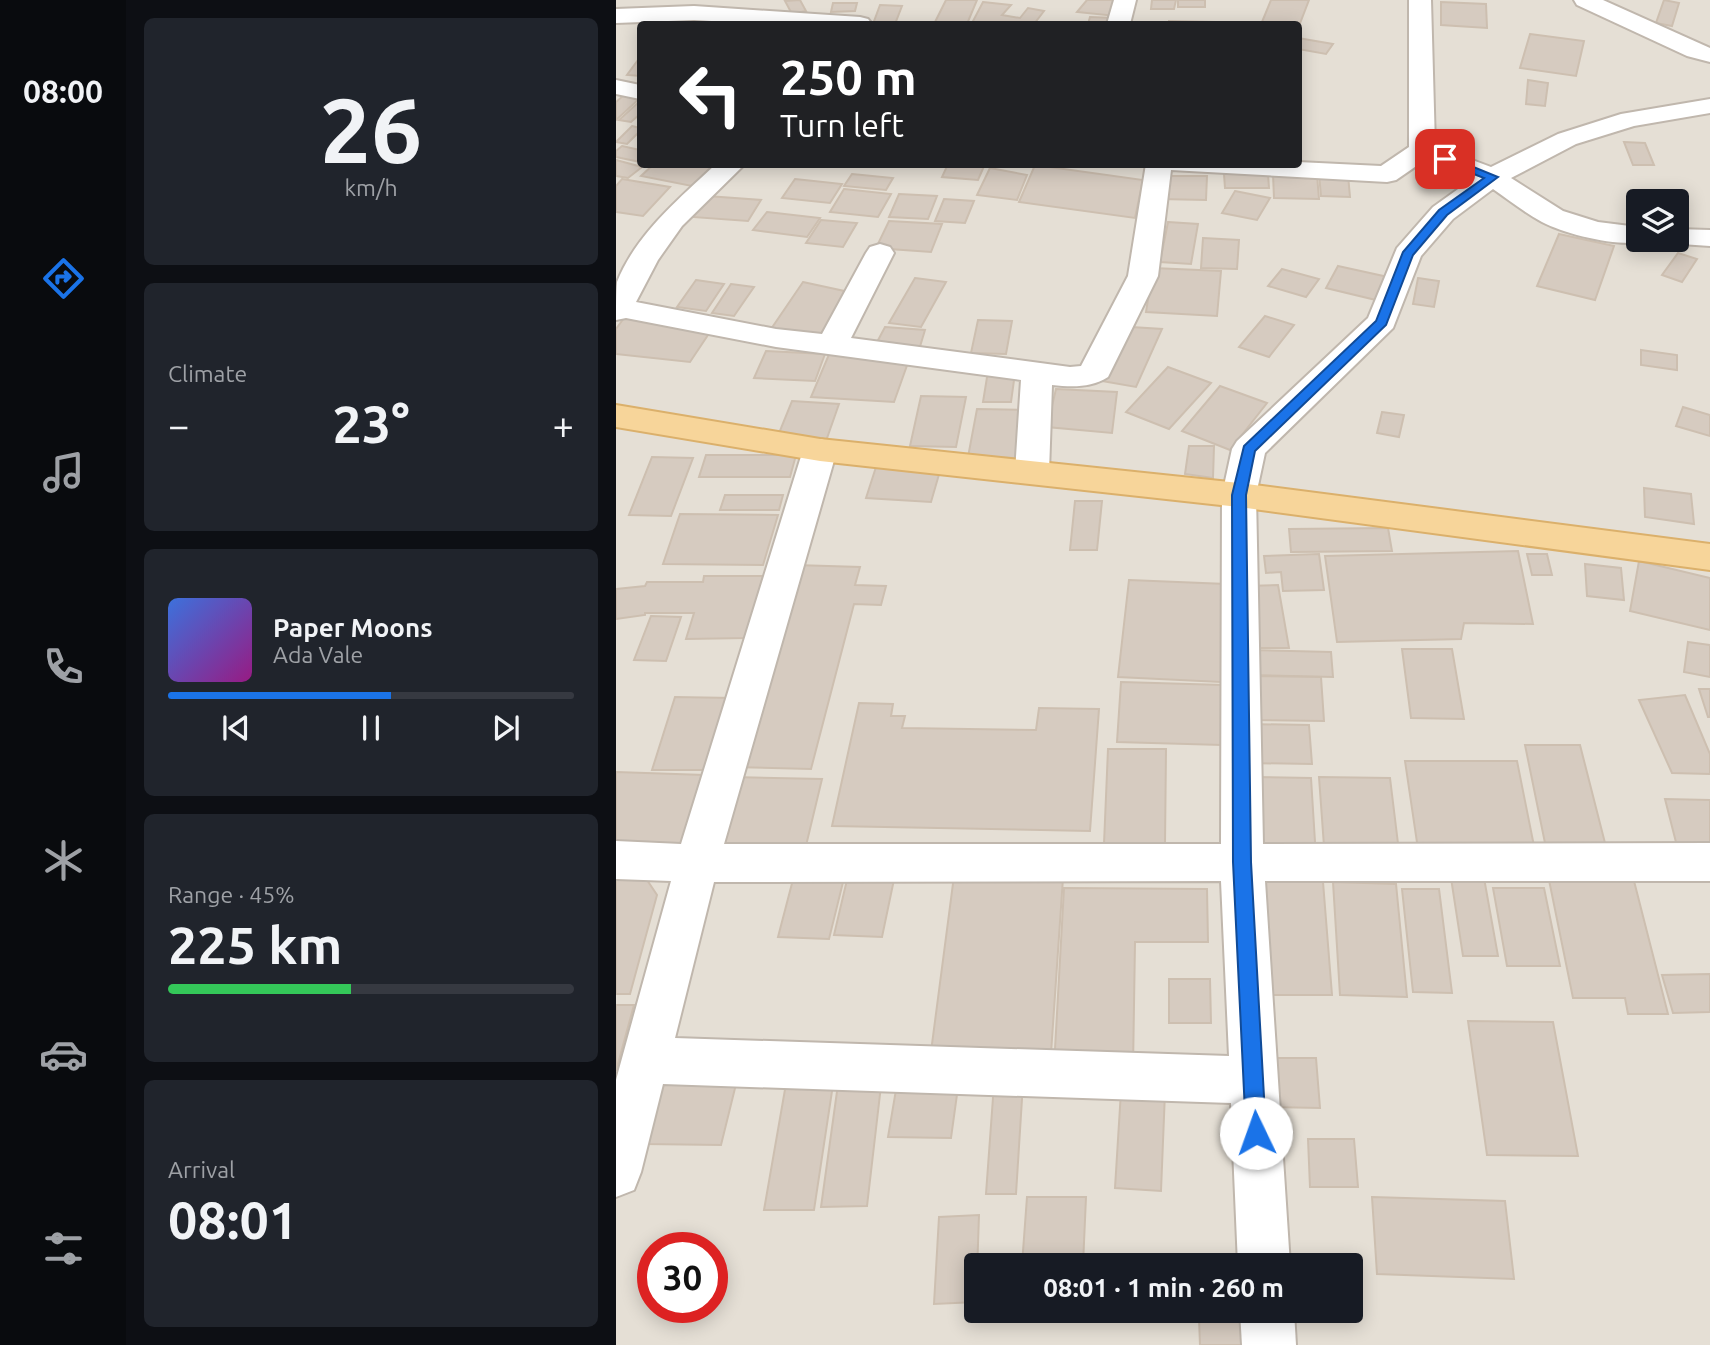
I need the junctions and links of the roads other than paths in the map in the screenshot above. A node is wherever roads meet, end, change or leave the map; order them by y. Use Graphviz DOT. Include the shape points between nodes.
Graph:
graph roads {
  1 [pos="1125,0"];
  2 [pos="1420,0"];
  3 [pos="1585,0"];
  4 [pos="616,16"];
  5 [pos="815,21"];
  6 [pos="1120,21"];
  7 [pos="1710,55"];
  8 [pos="616,87"];
  9 [pos="637,91"];
  10 [pos="1710,106"];
  11 [pos="1422,150"];
  12 [pos="728,168"];
  13 [pos="1158,168"];
  14 [pos="1262,168"];
  15 [pos="1492,177"];
  16 [pos="1626,234"];
  17 [pos="1689,237"];
  18 [pos="1710,238"];
  19 [pos="880,253"];
  20 [pos="630,258"];
  21 [pos="617,309"];
  22 [pos="832,345"];
  23 [pos="1037,371"];
  24 [pos="616,416"];
  25 [pos="820,450"];
  26 [pos="1032,472"];
  27 [pos="1239,495"];
  28 [pos="1710,557"];
  29 [pos="616,860"];
  30 [pos="1242,862"];
  31 [pos="1710,862"];
  32 [pos="697,863"];
  33 [pos="645,1060"];
  34 [pos="1253,1080"];
  35 [pos="616,1172"];
  36 [pos="1263,1253"];
  37 [pos="1268,1323"];
  38 [pos="1269,1345"];
  1 -- 6 [label="street"];
  2 -- 11 [label="street"];
  3 -- 7 [label="street"];
  4 -- 5 [label="street" via="694,13"];
  8 -- 9 [label="street"];
  10 -- 15 [label="street" via="1630,119 1567,139"];
  11 -- 14 [label="street" via="1387,174"];
  11 -- 15 [label="street"];
  12 -- 20 [label="street"];
  13 -- 23 [label="street" via="1143,276 1097,370 1070,377"];
  15 -- 16 [label="street" via="1553,217"];
  15 -- 27 [label="street" via="1443,213 1407,254 1382,322 1249,449"];
  17 -- 18 [label="street"];
  19 -- 22 [label="street"];
  20 -- 21 [label="street"];
  21 -- 22 [label="street"];
  22 -- 23 [label="street"];
  23 -- 26 [label="street"];
  24 -- 25 [label="main road"];
  25 -- 26 [label="main road"];
  25 -- 32 [label="street"];
  26 -- 27 [label="main road"];
  27 -- 28 [label="main road"];
  27 -- 30 [label="street"];
  29 -- 32 [label="street"];
  30 -- 31 [label="street"];
  30 -- 32 [label="street"];
  30 -- 34 [label="street"];
  32 -- 33 [label="street"];
  33 -- 34 [label="street"];
  33 -- 35 [label="street"];
  34 -- 36 [label="street"];
  37 -- 38 [label="street"];
}
